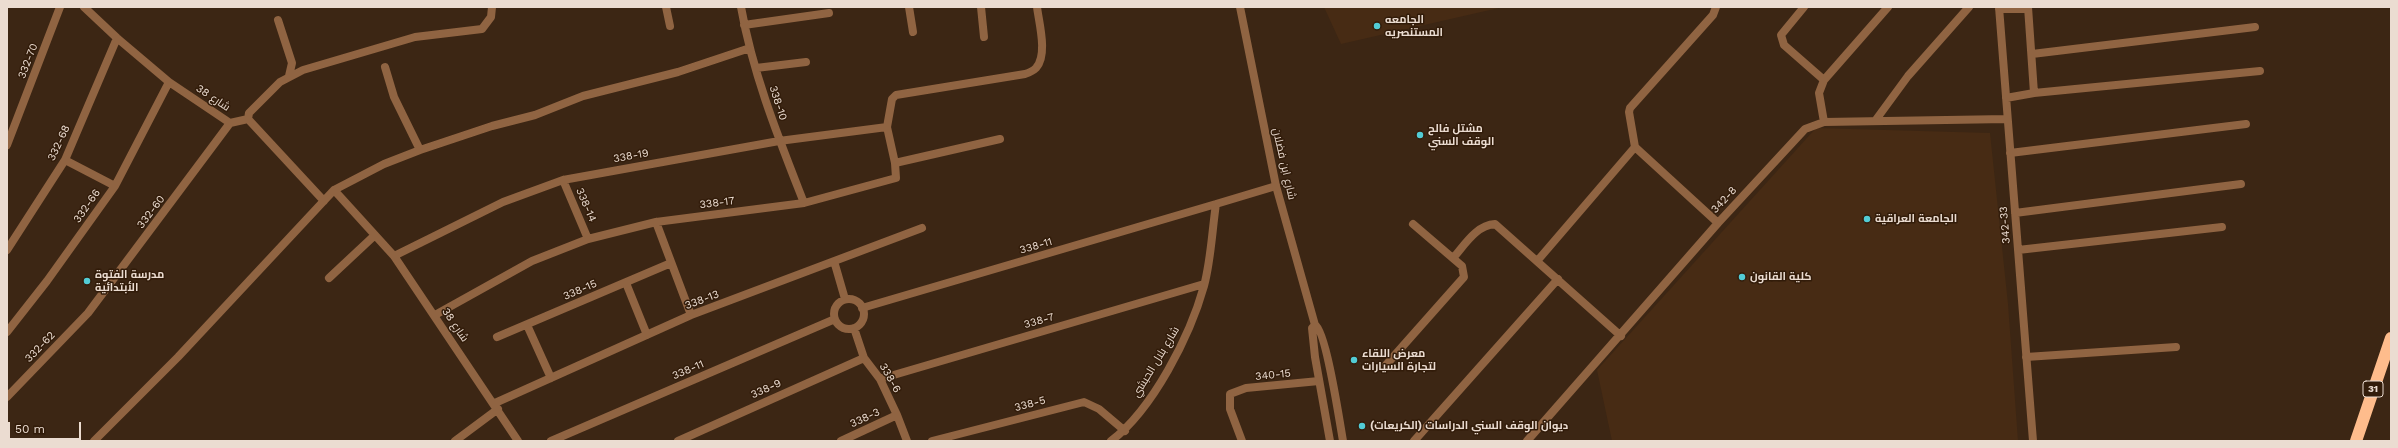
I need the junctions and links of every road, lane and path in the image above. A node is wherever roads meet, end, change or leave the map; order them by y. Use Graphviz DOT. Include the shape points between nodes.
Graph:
graph roads {
  1 [pos="60,7"];
  2 [pos="84,7"];
  3 [pos="492,7"];
  4 [pos="666,7"];
  5 [pos="741,7"];
  6 [pos="910,7"];
  7 [pos="982,7"];
  8 [pos="1037,7"];
  9 [pos="1240,7"];
  10 [pos="1716,7"];
  11 [pos="1804,7"];
  12 [pos="1888,7"];
  13 [pos="1968,7"];
  14 [pos="1999,8"];
  15 [pos="2028,8"];
  16 [pos="829,13"];
  17 [pos="278,20"];
  18 [pos="744,25"];
  19 [pos="670,26"];
  20 [pos="2255,27"];
  21 [pos="913,32"];
  22 [pos="984,37"];
  23 [pos="117,38"];
  24 [pos="750,48"];
  25 [pos="2032,54"];
  26 [pos="806,62"];
  27 [pos="384,67"];
  28 [pos="756,68"];
  29 [pos="2260,71"];
  30 [pos="289,76"];
  31 [pos="1824,80"];
  32 [pos="169,82"];
  33 [pos="2034,93"];
  34 [pos="2006,98"];
  35 [pos="248,118"];
  36 [pos="2007,119"];
  37 [pos="1875,121"];
  38 [pos="1824,122"];
  39 [pos="230,123"];
  40 [pos="2246,124"];
  41 [pos="887,127"];
  42 [pos="1000,139"];
  43 [pos="779,141"];
  44 [pos="7,145"];
  45 [pos="1635,147"];
  46 [pos="420,150"];
  47 [pos="2010,153"];
  48 [pos="65,160"];
  49 [pos="895,164"];
  50 [pos="563,180"];
  51 [pos="2241,184"];
  52 [pos="115,186"];
  53 [pos="1276,186"];
  54 [pos="334,190"];
  55 [pos="324,201"];
  56 [pos="804,203"];
  57 [pos="1216,204"];
  58 [pos="2015,213"];
  59 [pos="656,222"];
  60 [pos="1718,223"];
  61 [pos="1414,224"];
  62 [pos="2222,226"];
  63 [pos="922,228"];
  64 [pos="375,235"];
  65 [pos="588,239"];
  66 [pos="7,250"];
  67 [pos="2018,250"];
  68 [pos="394,256"];
  69 [pos="1453,258"];
  70 [pos="1538,260"];
  71 [pos="834,261"];
  72 [pos="671,263"];
  73 [pos="329,278"];
  74 [pos="1558,279"];
  75 [pos="626,283"];
  76 [pos="1204,284"];
  77 [pos="845,300"];
  78 [pos="862,308"];
  79 [pos="88,312"];
  80 [pos="435,315"];
  81 [pos="691,315"];
  82 [pos="834,318"];
  83 [pos="527,325"];
  84 [pos="1315,325"];
  85 [pos="854,328"];
  86 [pos="7,332"];
  87 [pos="647,335"];
  88 [pos="1620,336"];
  89 [pos="497,337"];
  90 [pos="2391,338"];
  91 [pos="2176,347"];
  92 [pos="2026,357"];
  93 [pos="864,358"];
  94 [pos="1386,365"];
  95 [pos="551,378"];
  96 [pos="880,379"];
  97 [pos="1319,381"];
  98 [pos="7,397"];
  99 [pos="497,406"];
  100 [pos="897,415"];
  101 [pos="1125,431"];
  102 [pos="94,441"];
  103 [pos="455,441"];
  104 [pos="518,441"];
  105 [pos="551,441"];
  106 [pos="678,441"];
  107 [pos="841,441"];
  108 [pos="907,441"];
  109 [pos="932,441"];
  110 [pos="1111,441"];
  111 [pos="1242,441"];
  112 [pos="1330,441"];
  113 [pos="1343,441"];
  114 [pos="1414,441"];
  115 [pos="1527,441"];
  116 [pos="2033,441"];
  117 [pos="2356,441"];
  1 -- 44 [label="street, 332-70"];
  2 -- 23 [label="street, شارع 38"];
  3 -- 30 [label="street" via="489,22 482,29 434,34 397,42 313,66"];
  4 -- 19 [label="street"];
  5 -- 18 [label="street, 338-10"];
  6 -- 21 [label="street"];
  7 -- 22 [label="street"];
  8 -- 41 [label="street" via="1042,50 1040,62 1035,69 1025,74 896,95 892,100"];
  9 -- 53 [label="street, شارع ابن فضلان"];
  10 -- 45 [label="street" via="1713,15 1629,109"];
  11 -- 31 [label="street" via="1781,38 1784,45"];
  12 -- 31 [label="street"];
  13 -- 37 [label="street" via="1908,76"];
  14 -- 15 [label="street"];
  14 -- 34 [label="street, 342-33"];
  15 -- 25 [label="street"];
  16 -- 18 [label="street"];
  17 -- 30 [label="street" via="292,63"];
  18 -- 24 [label="street, 338-10"];
  20 -- 25 [label="street"];
  23 -- 32 [label="street, شارع 38"];
  23 -- 48 [label="street, 332-68"];
  24 -- 28 [label="street, 338-10"];
  24 -- 46 [label="street" via="678,72 583,96 535,115"];
  25 -- 33 [label="street"];
  26 -- 28 [label="street"];
  27 -- 46 [label="street" via="394,96"];
  28 -- 43 [label="street, 338-10"];
  29 -- 33 [label="street"];
  30 -- 35 [label="street" via="271,90 249,113"];
  31 -- 38 [label="street" via="1819,93"];
  32 -- 39 [label="street, شارع 38"];
  32 -- 52 [label="street, 332-66"];
  33 -- 34 [label="street"];
  34 -- 36 [label="street, 342-33"];
  35 -- 39 [label="street, شارع 38"];
  35 -- 55 [label="street"];
  36 -- 37 [label="street, 342-8"];
  36 -- 47 [label="street, 342-33"];
  37 -- 38 [label="street, 342-8"];
  38 -- 60 [label="street, 342-8" via="1805,129"];
  39 -- 79 [label="street, 332-60"];
  40 -- 47 [label="street"];
  41 -- 43 [label="street, 338-19"];
  41 -- 49 [label="street"];
  42 -- 49 [label="street"];
  43 -- 50 [label="street, 338-19"];
  43 -- 56 [label="street, 338-10"];
  45 -- 60 [label="street"];
  45 -- 70 [label="street"];
  46 -- 54 [label="street" via="384,164"];
  47 -- 58 [label="street, 342-33"];
  48 -- 52 [label="street"];
  48 -- 66 [label="street, 332-68"];
  49 -- 56 [label="street, 338-17" via="896,178"];
  50 -- 65 [label="street, 338-14"];
  50 -- 68 [label="street, 338-19" via="503,202"];
  51 -- 58 [label="street"];
  52 -- 86 [label="street, 332-66"];
  53 -- 57 [label="street"];
  53 -- 84 [label="street, شارع ابن فضلان"];
  54 -- 55 [label="street"];
  54 -- 64 [label="street, شارع 38"];
  55 -- 102 [label="street" via="178,357"];
  56 -- 59 [label="street, 338-17"];
  57 -- 76 [label="street, شارع بلال الحبشي"];
  57 -- 78 [label="street, 338-11"];
  58 -- 67 [label="street, 342-33"];
  59 -- 65 [label="street, 338-17"];
  59 -- 72 [label="street"];
  60 -- 88 [label="street, 342-8"];
  61 -- 69 [label="street"];
  62 -- 67 [label="street"];
  63 -- 71 [label="street, 338-13"];
  64 -- 68 [label="street, شارع 38"];
  64 -- 73 [label="street"];
  65 -- 80 [label="street, 338-17" via="532,260"];
  67 -- 92 [label="street, 342-33"];
  68 -- 80 [label="street, شارع 38"];
  69 -- 70 [label="street" via="1479,229 1488,224 1495,224"];
  69 -- 94 [label="street" via="1462,266 1464,277"];
  70 -- 74 [label="street"];
  71 -- 77 [label="street"];
  71 -- 81 [label="street, 338-13"];
  72 -- 75 [label="street, 338-15"];
  72 -- 81 [label="street"];
  74 -- 88 [label="street"];
  74 -- 114 [label="street"];
  75 -- 83 [label="street, 338-15"];
  75 -- 87 [label="street"];
  76 -- 96 [label="street, 338-7"];
  76 -- 101 [label="street, شارع بلال الحبشي" via="1188,333 1152,394"];
  77 -- 78 [label="street" via="853,300"];
  77 -- 82 [label="street" via="837,305"];
  78 -- 85 [label="street" via="863,318"];
  79 -- 98 [label="street, 332-62"];
  80 -- 99 [label="street, شارع 38"];
  81 -- 87 [label="street, 338-13"];
  82 -- 85 [label="street" via="844,328"];
  82 -- 105 [label="street, 338-11"];
  83 -- 89 [label="street, 338-15"];
  83 -- 95 [label="street"];
  84 -- 97 [label="street, شارع ابن فضلان" via="1312,329"];
  84 -- 113 [label="street, شارع ابن فضلان" via="1319,328 1325,347"];
  85 -- 93 [label="street, 338-6"];
  87 -- 95 [label="street, 338-13"];
  88 -- 115 [label="street, 342-8"];
  90 -- 117 [label="highway, 31"];
  91 -- 92 [label="street"];
  92 -- 116 [label="street, 342-33"];
  93 -- 96 [label="street, 338-6"];
  93 -- 106 [label="street, 338-9"];
  95 -- 99 [label="street, 338-13"];
  96 -- 100 [label="street, 338-6"];
  97 -- 111 [label="street, 340-15" via="1246,388 1230,394 1230,409"];
  97 -- 112 [label="street, شارع ابن فضلان"];
  99 -- 103 [label="street, 338-13"];
  99 -- 104 [label="street, شارع 38"];
  100 -- 107 [label="street, 338-3"];
  100 -- 108 [label="street, 338-6"];
  101 -- 109 [label="street, 338-5" via="1092,404 1079,402"];
  101 -- 110 [label="street, شارع بلال الحبشي"];
}
